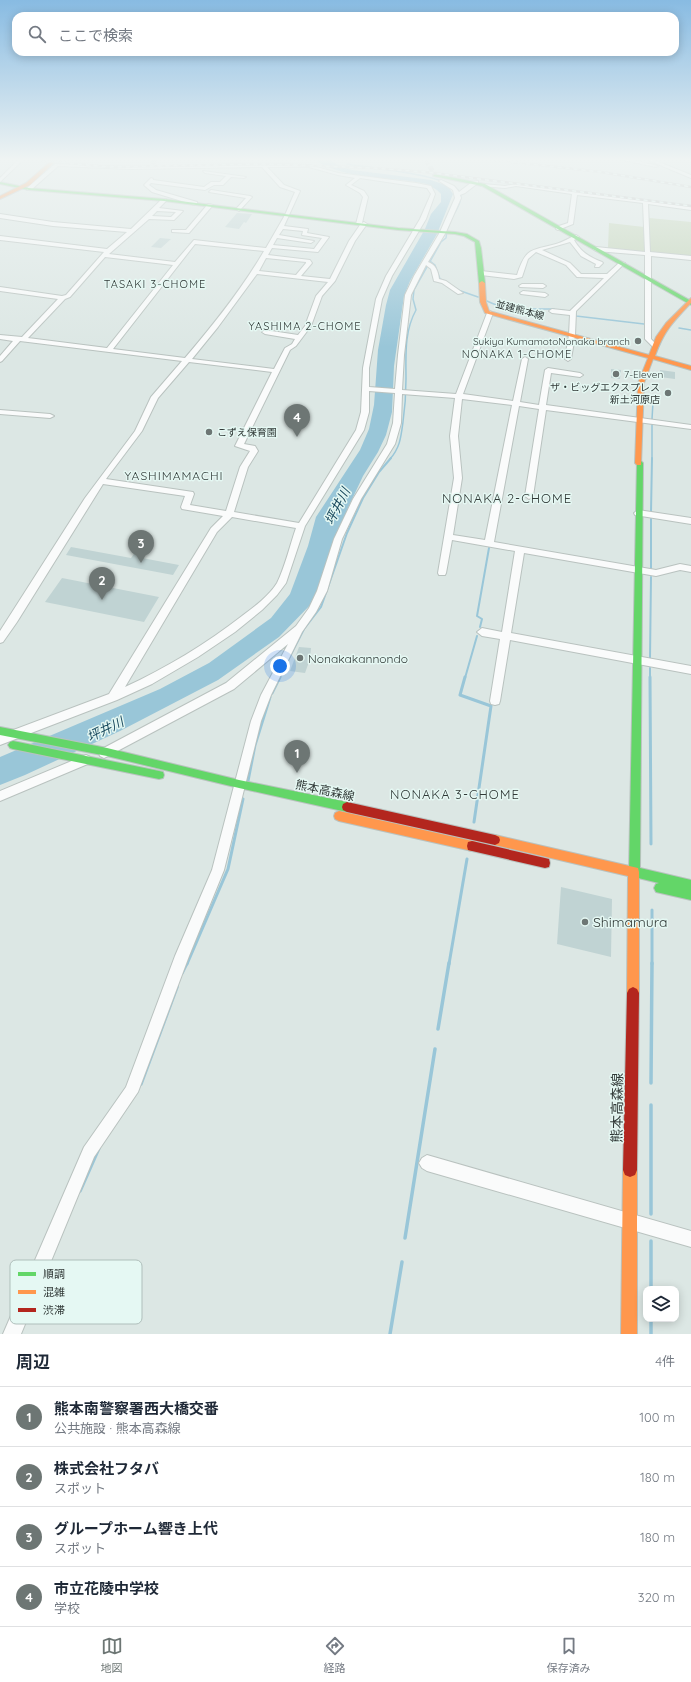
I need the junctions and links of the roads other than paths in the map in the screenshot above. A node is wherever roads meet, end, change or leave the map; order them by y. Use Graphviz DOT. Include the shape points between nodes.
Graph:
graph roads {
  1 [pos="41,222"];
  2 [pos="143,222"];
  3 [pos="195,222"];
  4 [pos="284,222"];
  5 [pos="347,222"];
  6 [pos="421,222"];
  7 [pos="447,222"];
  8 [pos="548,222"];
  9 [pos="570,222"];
  10 [pos="646,222"];
  11 [pos="361,224"];
  12 [pos="281,227"];
  13 [pos="558,228"];
  14 [pos="132,231"];
  15 [pos="174,231"];
  16 [pos="416,231"];
  17 [pos="442,232"];
  18 [pos="275,236"];
  19 [pos="0,238"];
  20 [pos="573,238"];
  21 [pos="322,242"];
  22 [pos="596,249"];
  23 [pos="267,250"];
  24 [pos="536,250"];
  25 [pos="106,253"];
  26 [pos="647,253"];
  27 [pos="691,258"];
  28 [pos="425,263"];
  29 [pos="622,263"];
  30 [pos="177,264"];
  31 [pos="597,266"];
  32 [pos="255,272"];
  33 [pos="481,273"];
  34 [pos="520,276"];
  35 [pos="609,276"];
  36 [pos="297,277"];
  37 [pos="649,279"];
  38 [pos="332,281"];
  39 [pos="522,286"];
  40 [pos="544,286"];
  41 [pos="0,289"];
  42 [pos="460,293"];
  43 [pos="545,295"];
  44 [pos="64,298"];
  45 [pos="690,302"];
  46 [pos="552,311"];
  47 [pos="490,313"];
  48 [pos="572,313"];
  49 [pos="265,332"];
  50 [pos="572,335"];
  51 [pos="0,337"];
  52 [pos="298,337"];
  53 [pos="21,339"];
  54 [pos="656,347"];
  55 [pos="109,350"];
  56 [pos="651,357"];
  57 [pos="525,359"];
  58 [pos="568,359"];
  59 [pos="0,360"];
  60 [pos="186,360"];
  61 [pos="691,368"];
  62 [pos="277,371"];
  63 [pos="580,375"];
  64 [pos="369,389"];
  65 [pos="398,391"];
  66 [pos="459,396"];
  67 [pos="515,404"];
  68 [pos="542,407"];
  69 [pos="0,412"];
  70 [pos="50,416"];
  71 [pos="639,420"];
  72 [pos="691,427"];
  73 [pos="101,481"];
  74 [pos="528,496"];
  75 [pos="638,514"];
  76 [pos="229,515"];
  77 [pos="691,521"];
  78 [pos="301,526"];
  79 [pos="450,537"];
  80 [pos="488,544"];
  81 [pos="520,549"];
  82 [pos="691,569"];
  83 [pos="638,571"];
  84 [pos="442,573"];
  85 [pos="298,628"];
  86 [pos="482,632"];
  87 [pos="505,636"];
  88 [pos="0,639"];
  89 [pos="637,660"];
  90 [pos="691,670"];
  91 [pos="113,697"];
  92 [pos="495,701"];
  93 [pos="0,731"];
  94 [pos="17,734"];
  95 [pos="0,741"];
  96 [pos="107,752"];
  97 [pos="87,760"];
  98 [pos="170,778"];
  99 [pos="200,784"];
  100 [pos="238,788"];
  101 [pos="0,796"];
  102 [pos="283,803"];
  103 [pos="328,814"];
  104 [pos="552,864"];
  105 [pos="634,872"];
  106 [pos="691,885"];
  107 [pos="652,886"];
  108 [pos="691,895"];
  109 [pos="427,1163"];
  110 [pos="629,1221"];
  111 [pos="691,1239"];
  112 [pos="44,1260"];
  113 [pos="16,1324"];
  114 [pos="12,1334"];
  115 [pos="629,1334"];
  1 -- 14 [label="street"];
  2 -- 14 [label="street"];
  3 -- 15 [label="street" via="187,232"];
  4 -- 12 [label="street"];
  5 -- 11 [label="main road, 並建熊本線"];
  6 -- 16 [label="street"];
  7 -- 17 [label="street"];
  8 -- 13 [label="main road"];
  9 -- 13 [label="street"];
  10 -- 26 [label="street"];
  11 -- 16 [label="main road, 並建熊本線"];
  11 -- 38 [label="street"];
  12 -- 18 [label="street"];
  12 -- 21 [label="street" via="306,230 304,234 326,237"];
  13 -- 20 [label="main road"];
  14 -- 25 [label="street"];
  16 -- 17 [label="main road, 並建熊本線"];
  16 -- 64 [label="street" via="389,276 379,299 366,368"];
  17 -- 28 [label="street"];
  17 -- 33 [label="main road, 並建熊本線" via="465,235 477,241"];
  18 -- 21 [label="street"];
  18 -- 23 [label="street"];
  19 -- 25 [label="street"];
  20 -- 22 [label="main road"];
  20 -- 24 [label="street" via="558,245"];
  20 -- 31 [label="street" via="576,250 600,263"];
  21 -- 23 [label="street" via="316,251"];
  22 -- 26 [label="street"];
  22 -- 29 [label="main road"];
  23 -- 30 [label="street" via="194,242"];
  23 -- 32 [label="street"];
  23 -- 36 [label="street" via="308,261"];
  24 -- 34 [label="street" via="527,256"];
  24 -- 35 [label="street" via="568,264 579,276"];
  25 -- 30 [label="street"];
  25 -- 44 [label="street"];
  26 -- 27 [label="street"];
  26 -- 37 [label="street"];
  28 -- 42 [label="street" via="433,267 436,280 444,282"];
  28 -- 65 [label="street" via="408,295"];
  29 -- 35 [label="street"];
  29 -- 37 [label="main road"];
  30 -- 55 [label="street"];
  32 -- 36 [label="street"];
  32 -- 60 [label="street" via="216,326"];
  33 -- 34 [label="street"];
  33 -- 47 [label="main road, 並建熊本線" via="483,305"];
  34 -- 39 [label="street"];
  35 -- 48 [label="street" via="578,304"];
  36 -- 38 [label="street"];
  37 -- 45 [label="main road"];
  37 -- 54 [label="street" via="648,339"];
  38 -- 52 [label="street" via="319,296 308,326"];
  39 -- 40 [label="street"];
  39 -- 43 [label="street" via="523,294"];
  41 -- 44 [label="street"];
  44 -- 53 [label="street"];
  45 -- 54 [label="main road" via="668,324"];
  46 -- 48 [label="street"];
  47 -- 50 [label="main road, 並建熊本線"];
  47 -- 66 [label="street"];
  48 -- 50 [label="street"];
  49 -- 52 [label="street"];
  50 -- 56 [label="main road, 並建熊本線"];
  50 -- 58 [label="street"];
  51 -- 53 [label="street"];
  52 -- 62 [label="street" via="294,345 287,350"];
  53 -- 55 [label="street"];
  53 -- 59 [label="street"];
  54 -- 56 [label="main road"];
  55 -- 60 [label="street"];
  56 -- 61 [label="main road, 並建熊本線"];
  56 -- 71 [label="main road" via="641,383"];
  57 -- 67 [label="street"];
  60 -- 62 [label="street"];
  60 -- 73 [label="street" via="155,397 142,426"];
  62 -- 76 [label="street" via="239,446 252,448 254,451 244,467"];
  63 -- 68 [label="street" via="548,370"];
  64 -- 65 [label="street"];
  64 -- 78 [label="street" via="357,436"];
  65 -- 66 [label="street"];
  65 -- 85 [label="street" via="397,423 391,444 357,499 338,539 313,610"];
  66 -- 67 [label="street"];
  66 -- 79 [label="street" via="454,436 458,478"];
  67 -- 68 [label="street"];
  67 -- 80 [label="street"];
  68 -- 71 [label="street"];
  68 -- 74 [label="street"];
  69 -- 70 [label="street"];
  71 -- 72 [label="street"];
  71 -- 75 [label="main road"];
  73 -- 76 [label="street" via="190,494 185,507"];
  73 -- 88 [label="street"];
  75 -- 77 [label="street"];
  75 -- 83 [label="main road"];
  76 -- 78 [label="street"];
  76 -- 91 [label="street" via="214,530"];
  78 -- 91 [label="street" via="281,583 259,608 195,654 148,682"];
  79 -- 80 [label="street"];
  79 -- 84 [label="street"];
  80 -- 81 [label="street"];
  81 -- 83 [label="street"];
  81 -- 87 [label="street"];
  82 -- 83 [label="street" via="680,567 656,573"];
  83 -- 89 [label="main road"];
  85 -- 96 [label="street" via="230,686"];
  85 -- 100 [label="street" via="258,715"];
  86 -- 87 [label="street"];
  87 -- 89 [label="street"];
  87 -- 92 [label="street"];
  89 -- 90 [label="street"];
  89 -- 105 [label="main road"];
  91 -- 94 [label="street"];
  93 -- 94 [label="main road, 熊本高森線"];
  94 -- 95 [label="street"];
  94 -- 96 [label="main road, 熊本高森線"];
  95 -- 97 [label="main road"];
  96 -- 97 [label="street"];
  96 -- 100 [label="main road, 熊本高森線"];
  97 -- 98 [label="main road"];
  97 -- 101 [label="street"];
  99 -- 100 [label="main road, 熊本高森線"];
  100 -- 102 [label="main road, 熊本高森線"];
  100 -- 105 [label="main road, 熊本高森線" via="392,817"];
  100 -- 112 [label="street" via="218,870 182,956 131,1092 90,1152"];
  103 -- 104 [label="main road, 熊本高森線"];
  105 -- 106 [label="main road"];
  105 -- 110 [label="main road, 熊本高森線"];
  107 -- 108 [label="main road"];
  109 -- 110 [label="street"];
  110 -- 111 [label="street"];
  110 -- 115 [label="main road, 熊本高森線"];
  113 -- 114 [label="street"];
}
